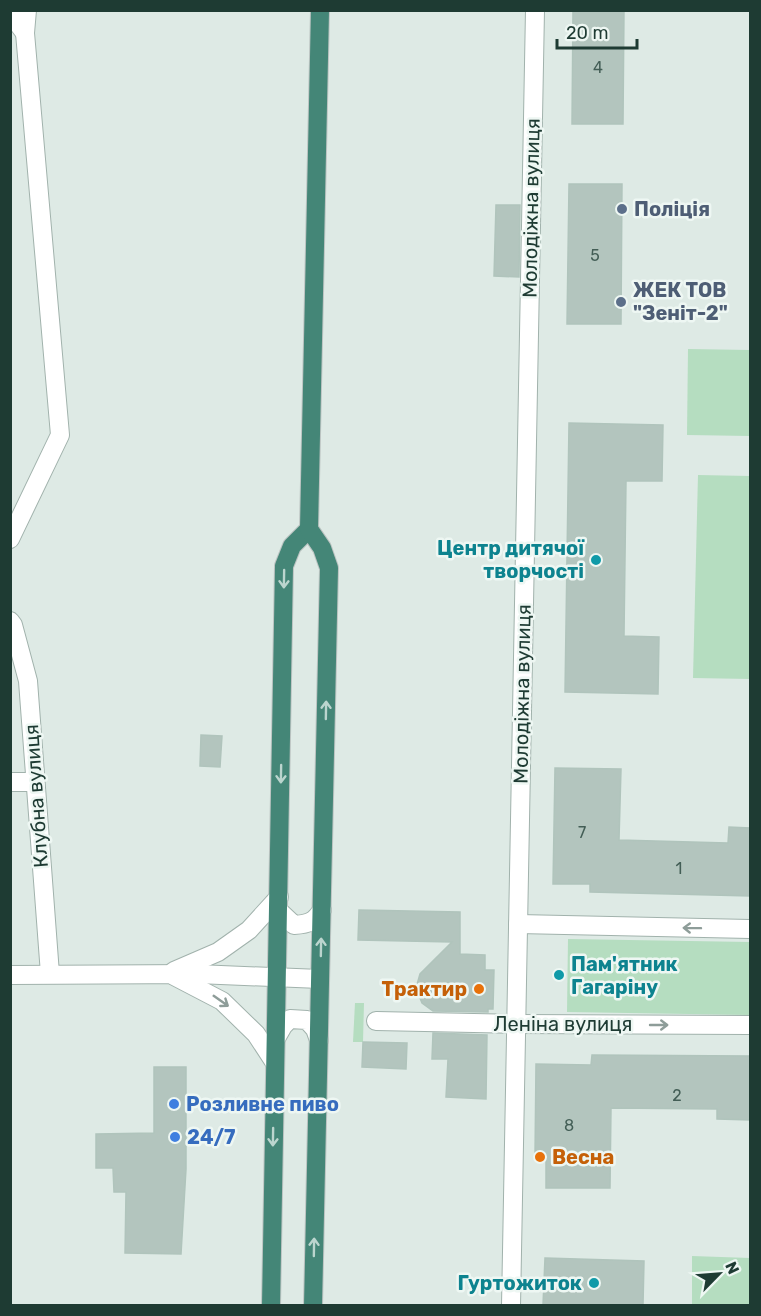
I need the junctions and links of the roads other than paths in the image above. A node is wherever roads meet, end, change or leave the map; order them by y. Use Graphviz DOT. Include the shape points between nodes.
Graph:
graph roads {
  1 [pos="27,10"];
  2 [pos="320,10"];
  3 [pos="534,10"];
  4 [pos="10,13"];
  5 [pos="25,33"];
  6 [pos="309,529"];
  7 [pos="10,539"];
  8 [pos="10,621"];
  9 [pos="35,782"];
  10 [pos="10,783"];
  11 [pos="279,903"];
  12 [pos="322,910"];
  13 [pos="518,924"];
  14 [pos="750,929"];
  15 [pos="50,974"];
  16 [pos="170,974"];
  17 [pos="10,975"];
  18 [pos="277,977"];
  19 [pos="320,979"];
  20 [pos="376,1021"];
  21 [pos="516,1024"];
  22 [pos="750,1025"];
  23 [pos="275,1040"];
  24 [pos="319,1040"];
  25 [pos="275,1063"];
  26 [pos="271,1305"];
  27 [pos="313,1305"];
  28 [pos="511,1305"];
  1 -- 5 [label="street"];
  2 -- 6 [label="highway"];
  3 -- 13 [label="street, Молодіжна вулиця"];
  4 -- 5 [label="street"];
  5 -- 7 [label="street" via="60,435"];
  6 -- 11 [label="highway, one-way" via="292,546 284,566"];
  12 -- 6 [label="highway, one-way" via="329,568"];
  8 -- 9 [label="street, Клубна вулиця" via="28,681"];
  9 -- 10 [label="street"];
  9 -- 15 [label="street, Клубна вулиця"];
  11 -- 12 [label="street" via="294,925 308,924"];
  11 -- 16 [label="street" via="218,952"];
  11 -- 18 [label="highway"];
  19 -- 12 [label="highway, one-way"];
  14 -- 13 [label="street, one-way"];
  13 -- 21 [label="street, Молодіжна вулиця"];
  15 -- 16 [label="street"];
  15 -- 17 [label="street"];
  16 -- 18 [label="street"];
  16 -- 25 [label="street, one-way" via="222,1000 256,1034"];
  18 -- 19 [label="street"];
  18 -- 23 [label="highway"];
  19 -- 24 [label="highway"];
  20 -- 21 [label="street, Леніна вулиця"];
  21 -- 22 [label="street, Леніна вулиця, one-way"];
  21 -- 28 [label="street, Молодіжна вулиця"];
  23 -- 24 [label="street" via="290,1020 307,1020"];
  23 -- 25 [label="highway"];
  27 -- 24 [label="highway, one-way"];
  25 -- 26 [label="highway, one-way"];
}
